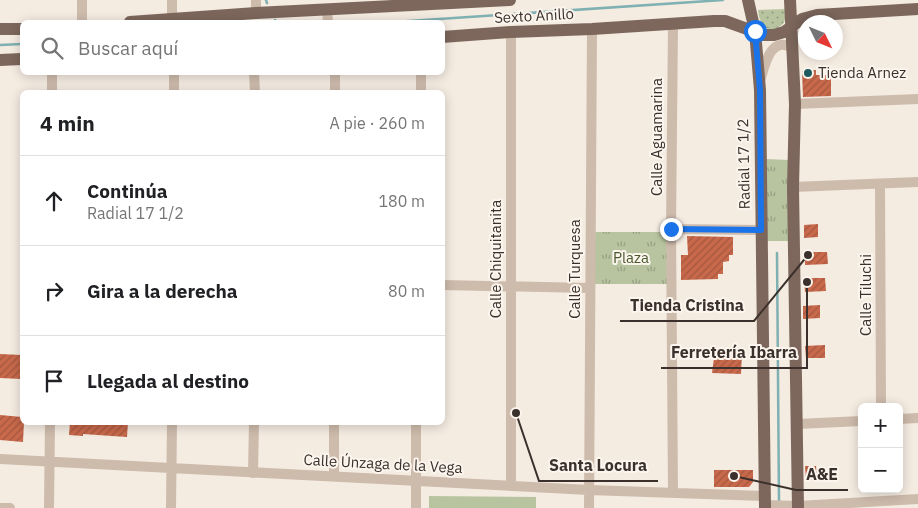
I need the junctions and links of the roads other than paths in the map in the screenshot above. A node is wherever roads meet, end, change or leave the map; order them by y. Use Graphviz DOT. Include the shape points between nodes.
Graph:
graph roads {
  1 [pos="82,0"];
  2 [pos="172,0"];
  3 [pos="256,0"];
  4 [pos="510,0"];
  5 [pos="460,1"];
  6 [pos="364,3"];
  7 [pos="790,4"];
  8 [pos="749,6"];
  9 [pos="918,9"];
  10 [pos="256,13"];
  11 [pos="328,17"];
  12 [pos="172,19"];
  13 [pos="82,20"];
  14 [pos="158,20"];
  15 [pos="673,22"];
  16 [pos="792,26"];
  17 [pos="20,28"];
  18 [pos="0,30"];
  19 [pos="592,30"];
  20 [pos="755,31"];
  21 [pos="511,32"];
  22 [pos="445,37"];
  23 [pos="793,49"];
  24 [pos="20,59"];
  25 [pos="0,60"];
  26 [pos="52,75"];
  27 [pos="174,75"];
  28 [pos="254,75"];
  29 [pos="334,75"];
  30 [pos="421,75"];
  31 [pos="759,82"];
  32 [pos="52,90"];
  33 [pos="174,90"];
  34 [pos="255,90"];
  35 [pos="335,90"];
  36 [pos="421,90"];
  37 [pos="918,99"];
  38 [pos="795,104"];
  39 [pos="918,182"];
  40 [pos="880,184"];
  41 [pos="793,187"];
  42 [pos="671,229"];
  43 [pos="761,230"];
  44 [pos="445,286"];
  45 [pos="511,287"];
  46 [pos="590,288"];
  47 [pos="881,403"];
  48 [pos="918,418"];
  49 [pos="903,419"];
  50 [pos="858,420"];
  51 [pos="797,424"];
  52 [pos="50,425"];
  53 [pos="172,425"];
  54 [pos="254,425"];
  55 [pos="334,425"];
  56 [pos="416,425"];
  57 [pos="0,459"];
  58 [pos="49,461"];
  59 [pos="171,468"];
  60 [pos="253,473"];
  61 [pos="334,475"];
  62 [pos="416,480"];
  63 [pos="511,485"];
  64 [pos="589,490"];
  65 [pos="673,492"];
  66 [pos="918,499"];
  67 [pos="766,504"];
  68 [pos="882,504"];
  69 [pos="796,507"];
  70 [pos="0,508"];
  71 [pos="10,508"];
  72 [pos="49,508"];
  73 [pos="170,508"];
  74 [pos="416,508"];
  75 [pos="589,508"];
  1 -- 13 [label="street"];
  2 -- 12 [label="street"];
  3 -- 10 [label="street"];
  4 -- 5 [label="main road, Sexto Anillo"];
  5 -- 6 [label="main road, Sexto Anillo"];
  6 -- 11 [label="main road, Sexto Anillo"];
  7 -- 16 [label="main road"];
  8 -- 20 [label="main road, Radial 17 1/2"];
  9 -- 16 [label="main road, Sexto Anillo" via="817,15"];
  10 -- 11 [label="main road, Sexto Anillo"];
  10 -- 12 [label="main road, Sexto Anillo"];
  12 -- 14 [label="main road, Sexto Anillo"];
  15 -- 19 [label="main road, Sexto Anillo"];
  15 -- 20 [label="main road, Sexto Anillo" via="725,21"];
  15 -- 42 [label="street, Calle Aguamarina"];
  16 -- 20 [label="main road, Sexto Anillo" via="774,35"];
  16 -- 23 [label="main road"];
  17 -- 18 [label="main road"];
  19 -- 21 [label="main road, Sexto Anillo"];
  19 -- 46 [label="street, Calle Turquesa"];
  20 -- 31 [label="main road, Radial 17 1/2"];
  21 -- 22 [label="main road, Sexto Anillo"];
  21 -- 45 [label="street, Calle Chiquitanita"];
  23 -- 31 [label="street" via="786,44 774,48"];
  23 -- 38 [label="main road"];
  24 -- 25 [label="main road"];
  26 -- 32 [label="street"];
  27 -- 33 [label="street"];
  28 -- 34 [label="street"];
  29 -- 35 [label="street"];
  30 -- 36 [label="street"];
  31 -- 43 [label="main road, Radial 17 1/2"];
  37 -- 38 [label="street"];
  38 -- 41 [label="main road"];
  39 -- 40 [label="street"];
  40 -- 41 [label="street"];
  40 -- 47 [label="street, Calle Tiluchi"];
  41 -- 51 [label="main road"];
  42 -- 43 [label="street"];
  42 -- 65 [label="street, Calle Aguamarina"];
  43 -- 67 [label="main road, Radial 17 1/2"];
  44 -- 45 [label="street"];
  45 -- 46 [label="street"];
  45 -- 63 [label="street, Calle Chiquitanita"];
  46 -- 64 [label="street, Calle Turquesa"];
  48 -- 49 [label="street"];
  50 -- 51 [label="street"];
  51 -- 69 [label="main road"];
  52 -- 58 [label="street"];
  53 -- 59 [label="street"];
  54 -- 60 [label="street"];
  55 -- 61 [label="street"];
  56 -- 62 [label="street"];
  57 -- 58 [label="street, Calle Únzaga de la Vega"];
  58 -- 59 [label="street, Calle Únzaga de la Vega"];
  58 -- 72 [label="street"];
  59 -- 60 [label="street, Calle Únzaga de la Vega"];
  59 -- 73 [label="street"];
  60 -- 61 [label="street, Calle Únzaga de la Vega"];
  61 -- 62 [label="street, Calle Únzaga de la Vega"];
  62 -- 63 [label="street, Calle Únzaga de la Vega"];
  62 -- 74 [label="street"];
  63 -- 64 [label="street, Calle Únzaga de la Vega"];
  64 -- 65 [label="street, Calle Únzaga de la Vega"];
  64 -- 75 [label="street, Calle Turquesa"];
  65 -- 67 [label="street, Calle Únzaga de la Vega"];
  66 -- 68 [label="street, Calle Únzaga de la Vega"];
  67 -- 69 [label="street, Calle Únzaga de la Vega"];
  68 -- 69 [label="street, Calle Únzaga de la Vega"];
  70 -- 71 [label="street"];
}
